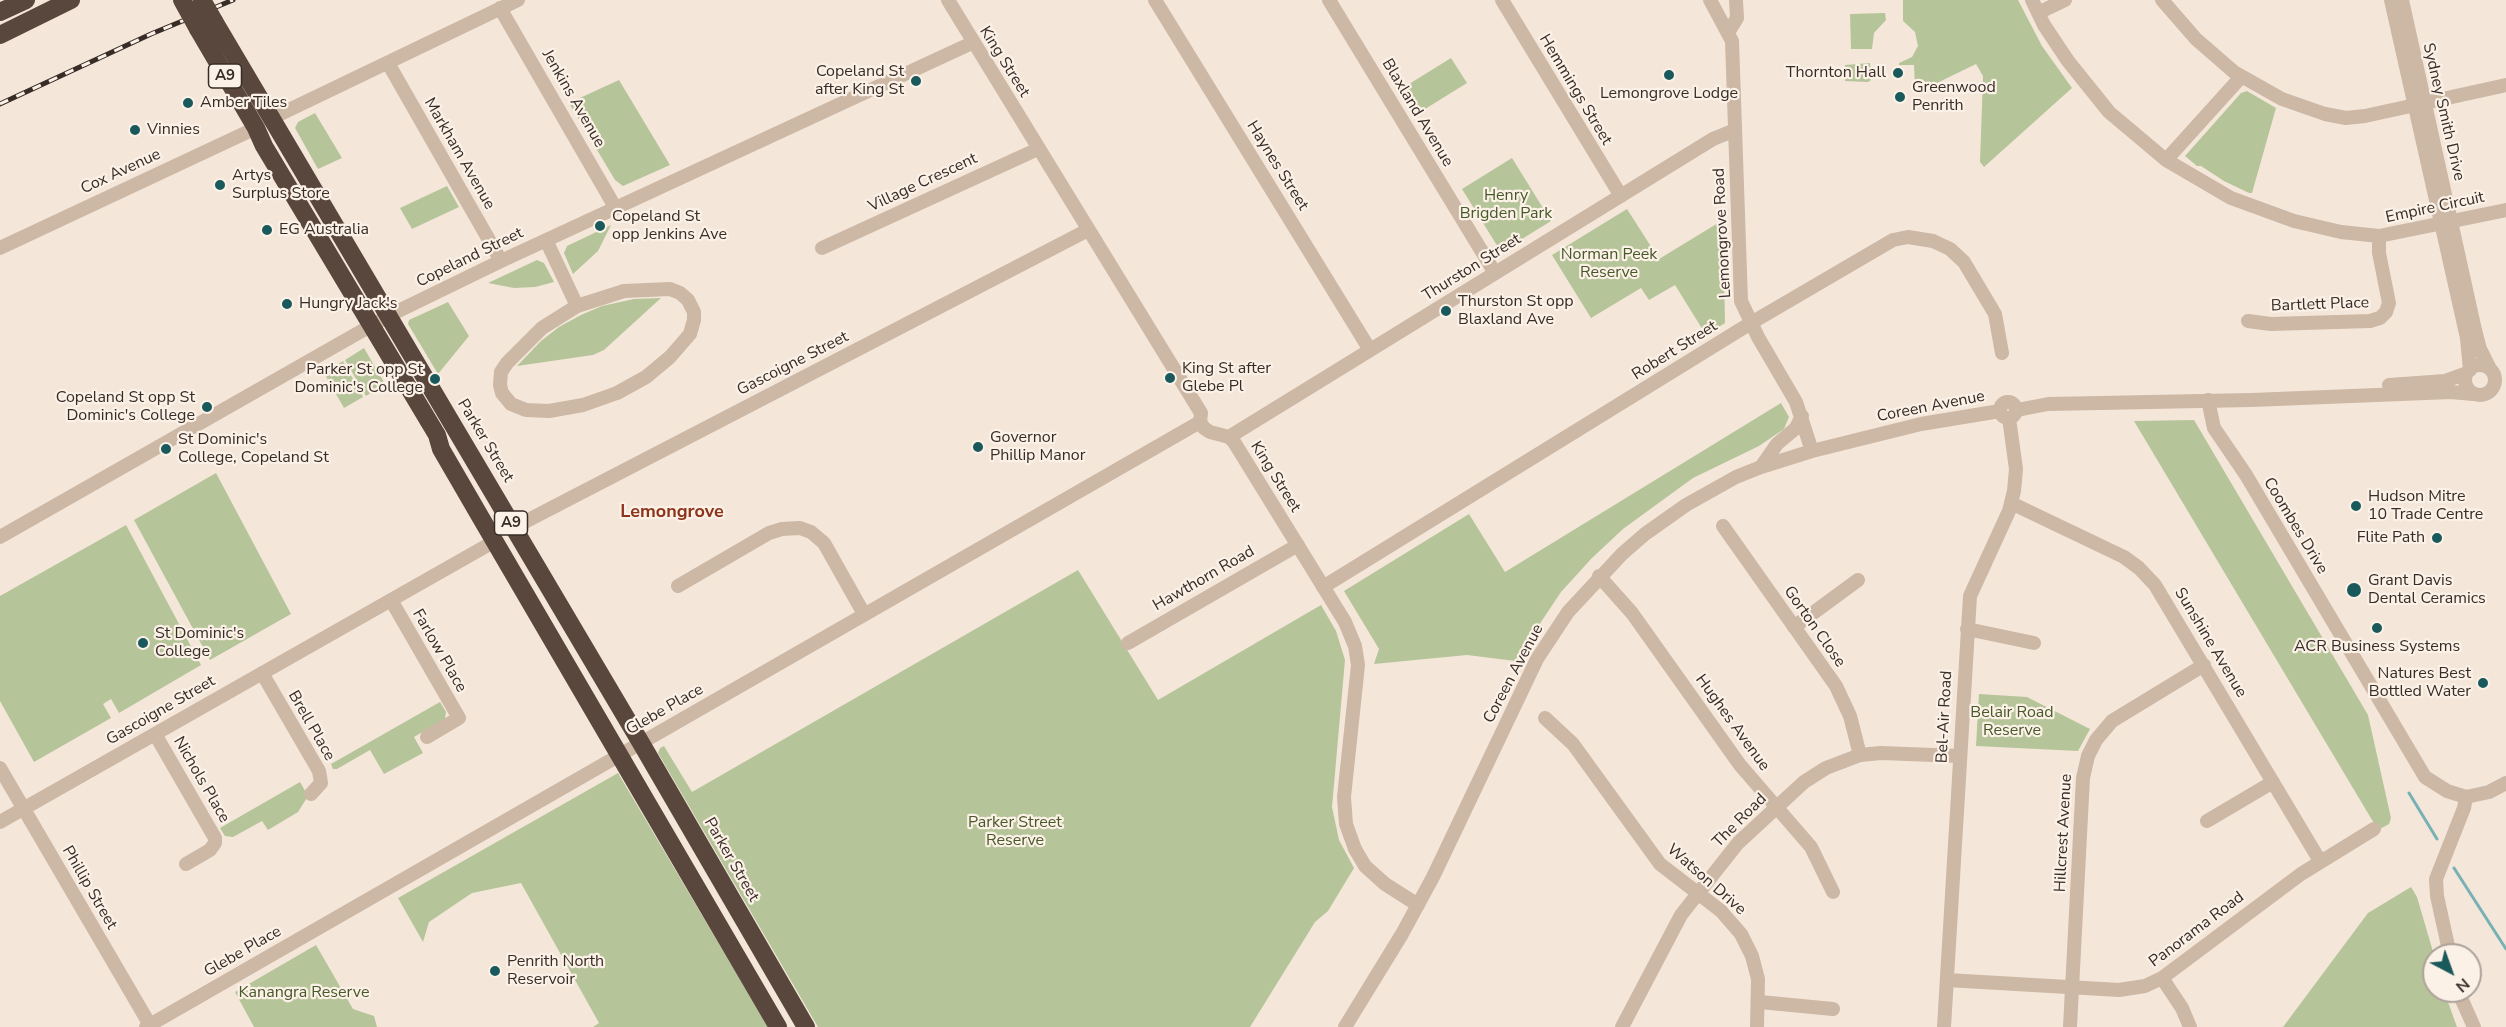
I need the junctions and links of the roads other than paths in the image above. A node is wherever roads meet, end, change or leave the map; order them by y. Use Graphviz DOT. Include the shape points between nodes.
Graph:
graph roads {
  1 [pos="26,0"];
  2 [pos="70,0"];
  3 [pos="182,0"];
  4 [pos="202,0"];
  5 [pos="518,0"];
  6 [pos="948,0"];
  7 [pos="1155,0"];
  8 [pos="1329,0"];
  9 [pos="1502,0"];
  10 [pos="1710,0"];
  11 [pos="1736,0"];
  12 [pos="2065,0"];
  13 [pos="2162,0"];
  14 [pos="2391,0"];
  15 [pos="2402,0"];
  16 [pos="2035,6"];
  17 [pos="500,8"];
  18 [pos="0,12"];
  19 [pos="206,25"];
  20 [pos="1729,31"];
  21 [pos="0,35"];
  22 [pos="972,43"];
  23 [pos="388,63"];
  24 [pos="2241,77"];
  25 [pos="2506,85"];
  26 [pos="2419,104"];
  27 [pos="263,123"];
  28 [pos="1735,130"];
  29 [pos="1038,148"];
  30 [pos="2166,160"];
  31 [pos="1621,196"];
  32 [pos="615,207"];
  33 [pos="2506,210"];
  34 [pos="2446,224"];
  35 [pos="1088,230"];
  36 [pos="2379,236"];
  37 [pos="546,240"];
  38 [pos="0,248"];
  39 [pos="822,248"];
  40 [pos="501,261"];
  41 [pos="1495,273"];
  42 [pos="577,306"];
  43 [pos="388,316"];
  44 [pos="2248,321"];
  45 [pos="1751,323"];
  46 [pos="371,325"];
  47 [pos="1370,350"];
  48 [pos="2002,353"];
  49 [pos="2469,371"];
  50 [pos="2496,372"];
  51 [pos="2506,389"];
  52 [pos="2489,393"];
  53 [pos="2473,394"];
  54 [pos="2208,400"];
  55 [pos="2009,413"];
  56 [pos="1802,416"];
  57 [pos="1200,422"];
  58 [pos="1229,437"];
  59 [pos="1812,451"];
  60 [pos="1761,467"];
  61 [pos="2012,503"];
  62 [pos="1723,526"];
  63 [pos="513,528"];
  64 [pos="0,537"];
  65 [pos="495,541"];
  66 [pos="1298,545"];
  67 [pos="1599,576"];
  68 [pos="1858,580"];
  69 [pos="678,586"];
  70 [pos="1323,587"];
  71 [pos="390,600"];
  72 [pos="864,614"];
  73 [pos="1794,627"];
  74 [pos="1967,629"];
  75 [pos="1128,642"];
  76 [pos="2034,643"];
  77 [pos="2204,665"];
  78 [pos="262,673"];
  79 [pos="1545,718"];
  80 [pos="155,734"];
  81 [pos="427,737"];
  82 [pos="640,742"];
  83 [pos="619,755"];
  84 [pos="1860,755"];
  85 [pos="1960,756"];
  86 [pos="0,768"];
  87 [pos="2272,782"];
  88 [pos="2506,783"];
  89 [pos="312,794"];
  90 [pos="2466,796"];
  91 [pos="1776,807"];
  92 [pos="23,808"];
  93 [pos="2207,821"];
  94 [pos="0,822"];
  95 [pos="2374,829"];
  96 [pos="2320,861"];
  97 [pos="186,864"];
  98 [pos="1833,892"];
  99 [pos="1697,894"];
  100 [pos="1418,905"];
  101 [pos="2447,943"];
  102 [pos="2162,978"];
  103 [pos="1947,980"];
  104 [pos="2072,988"];
  105 [pos="1760,1002"];
  106 [pos="2463,1003"];
  107 [pos="1833,1009"];
  108 [pos="148,1026"];
  109 [pos="778,1027"];
  110 [pos="806,1027"];
  111 [pos="1346,1027"];
  112 [pos="1622,1027"];
  113 [pos="1757,1027"];
  114 [pos="1944,1027"];
  115 [pos="2070,1027"];
  116 [pos="2190,1027"];
  117 [pos="2474,1027"];
  1 -- 18 [label="highway"];
  2 -- 21 [label="highway"];
  3 -- 19 [label="highway, Parker Street / A9, bridge"];
  4 -- 19 [label="highway, Parker Street / A9, bridge"];
  5 -- 17 [label="street, Cox Avenue"];
  6 -- 22 [label="street, King Street"];
  7 -- 47 [label="street, Haynes Street"];
  8 -- 41 [label="street, Blaxland Avenue"];
  9 -- 31 [label="street, Hemmings Street"];
  10 -- 20 [label="street"];
  11 -- 20 [label="street, Lemongrove Road" via="1737,18"];
  12 -- 16 [label="street"];
  13 -- 24 [label="street" via="2196,39"];
  14 -- 26 [label="street, Sydney Smith Drive"];
  15 -- 26 [label="street, Sydney Smith Drive"];
  16 -- 30 [label="street, Empire Circuit" via="2091,91 2131,133"];
  17 -- 23 [label="street, Cox Avenue"];
  17 -- 32 [label="street, Jenkins Avenue"];
  19 -- 27 [label="highway, Parker Street / A9"];
  20 -- 28 [label="street, Lemongrove Road"];
  22 -- 29 [label="street, King Street"];
  22 -- 32 [label="street, Copeland Street"];
  23 -- 27 [label="street, Cox Avenue"];
  23 -- 40 [label="street, Markham Avenue"];
  24 -- 26 [label="street" via="2291,103 2338,117 2365,116"];
  24 -- 30 [label="street"];
  25 -- 26 [label="street"];
  26 -- 34 [label="street, Sydney Smith Drive"];
  27 -- 38 [label="street, Cox Avenue"];
  27 -- 43 [label="highway, Parker Street / A9"];
  27 -- 46 [label="highway, Parker Street / A9" via="264,146"];
  28 -- 31 [label="street, Thurston Street" via="1713,139"];
  28 -- 45 [label="street, Lemongrove Road" via="1740,293"];
  29 -- 35 [label="street, King Street"];
  29 -- 39 [label="street, Village Crescent"];
  30 -- 36 [label="street, Empire Circuit" via="2215,190 2267,213 2331,230"];
  31 -- 41 [label="street, Thurston Street"];
  32 -- 37 [label="street, Copeland Street"];
  33 -- 34 [label="street, Empire Circuit"];
  34 -- 36 [label="street, Empire Circuit"];
  34 -- 49 [label="street, Sydney Smith Drive" via="2467,338"];
  34 -- 50 [label="street, Sydney Smith Drive" via="2477,341"];
  35 -- 57 [label="street, King Street" via="1201,413"];
  35 -- 63 [label="street, Gascoigne Street"];
  36 -- 44 [label="street, Bartlett Place" via="2389,303 2380,318 2271,324"];
  37 -- 40 [label="street, Copeland Street"];
  37 -- 42 [label="street"];
  40 -- 43 [label="street, Copeland Street"];
  41 -- 47 [label="street, Thurston Street"];
  42 -- 42 [label="street" via="624,291 670,289 688,300 694,320 690,334 670,357 646,377 617,393 549,411 526,410 511,404 500,385 507,363 542,328"];
  43 -- 46 [label="street, Copeland Street"];
  43 -- 63 [label="highway, Parker Street / A9"];
  45 -- 48 [label="street, Robert Street" via="1884,244 1917,237 1941,244 1969,268 1995,314"];
  45 -- 56 [label="street, Lemongrove Road"];
  45 -- 70 [label="street, Robert Street"];
  46 -- 64 [label="street, Copeland Street"];
  46 -- 65 [label="highway, Parker Street / A9"];
  47 -- 58 [label="street, Thurston Street"];
  49 -- 50 [label="street" via="2482,366"];
  49 -- 53 [label="street" via="2466,385"];
  49 -- 54 [label="street, Coreen Avenue" via="2445,381 2252,391"];
  50 -- 52 [label="street"];
  51 -- 52 [label="street"];
  52 -- 53 [label="street"];
  53 -- 54 [label="street, Coreen Avenue"];
  54 -- 55 [label="street, Coreen Avenue" via="2048,404"];
  54 -- 90 [label="street, Coombes Drive" via="2214,428 2420,770 2439,787"];
  55 -- 59 [label="street, Coreen Avenue" via="1921,424"];
  55 -- 61 [label="street, Bel-Air Road" via="2016,469"];
  56 -- 59 [label="street, Lemongrove Road"];
  56 -- 60 [label="street"];
  57 -- 58 [label="street, King Street" via="1207,431"];
  57 -- 72 [label="street, Glebe Place"];
  58 -- 66 [label="street, King Street"];
  59 -- 60 [label="street, Coreen Avenue"];
  60 -- 67 [label="street, Coreen Avenue" via="1686,505 1645,534"];
  61 -- 74 [label="street, Bel-Air Road" via="1973,586"];
  61 -- 77 [label="street, Sunshine Avenue" via="2139,568 2162,594"];
  62 -- 73 [label="street, Gorton Close"];
  63 -- 82 [label="highway, Parker Street / A9"];
  65 -- 71 [label="street, Gascoigne Street"];
  65 -- 83 [label="highway, Parker Street / A9"];
  66 -- 70 [label="street, King Street"];
  66 -- 75 [label="street, Hawthorn Road"];
  67 -- 91 [label="street, Hughes Avenue" via="1625,604 1731,754"];
  67 -- 100 [label="street, Coreen Avenue" via="1568,612 1537,659"];
  68 -- 73 [label="street"];
  69 -- 72 [label="street" via="769,533 800,528 824,543"];
  70 -- 100 [label="street, King Street" via="1345,622 1357,656 1344,797 1348,832 1372,874"];
  71 -- 78 [label="street, Gascoigne Street"];
  71 -- 81 [label="street, Farlow Place" via="459,718"];
  72 -- 82 [label="street, Glebe Place"];
  73 -- 84 [label="street, Gorton Close" via="1841,696"];
  74 -- 76 [label="street"];
  74 -- 85 [label="street, Bel-Air Road"];
  77 -- 87 [label="street, Sunshine Avenue"];
  77 -- 104 [label="street, Hillcrest Avenue" via="2118,716 2102,731 2088,756 2083,778"];
  78 -- 80 [label="street, Gascoigne Street"];
  78 -- 89 [label="street, Brell Place" via="321,776"];
  79 -- 99 [label="street, Watson Drive" via="1573,744 1654,858"];
  80 -- 92 [label="street, Gascoigne Street"];
  80 -- 97 [label="street, Nichols Place" via="215,838 213,847"];
  82 -- 83 [label="street, Glebe Place"];
  82 -- 110 [label="highway, Parker Street / A9"];
  83 -- 108 [label="street, Glebe Place"];
  83 -- 109 [label="highway, Parker Street / A9"];
  84 -- 85 [label="street, The Road"];
  84 -- 91 [label="street, The Road" via="1815,774"];
  85 -- 103 [label="street, Bel-Air Road"];
  86 -- 92 [label="street, Phillip Street"];
  87 -- 93 [label="street"];
  87 -- 96 [label="street, Sunshine Avenue"];
  88 -- 90 [label="street" via="2489,792"];
  90 -- 101 [label="street" via="2436,879"];
  91 -- 98 [label="street, Hughes Avenue" via="1811,847"];
  91 -- 99 [label="street, The Road" via="1738,843"];
  92 -- 94 [label="street, Gascoigne Street"];
  92 -- 108 [label="street, Phillip Street"];
  95 -- 96 [label="street, Panorama Road"];
  96 -- 102 [label="street, Panorama Road"];
  99 -- 105 [label="street, Watson Drive" via="1727,917 1745,940 1756,966"];
  99 -- 112 [label="street, The Road" via="1665,942"];
  100 -- 111 [label="street, Coreen Avenue"];
  102 -- 104 [label="street, Panorama Road" via="2128,990"];
  102 -- 116 [label="street"];
  103 -- 104 [label="street, Panorama Road"];
  103 -- 114 [label="street, Bel-Air Road"];
  104 -- 115 [label="street, Hillcrest Avenue"];
  105 -- 107 [label="street"];
  105 -- 113 [label="street, Watson Drive"];
  106 -- 117 [label="street"];
}
